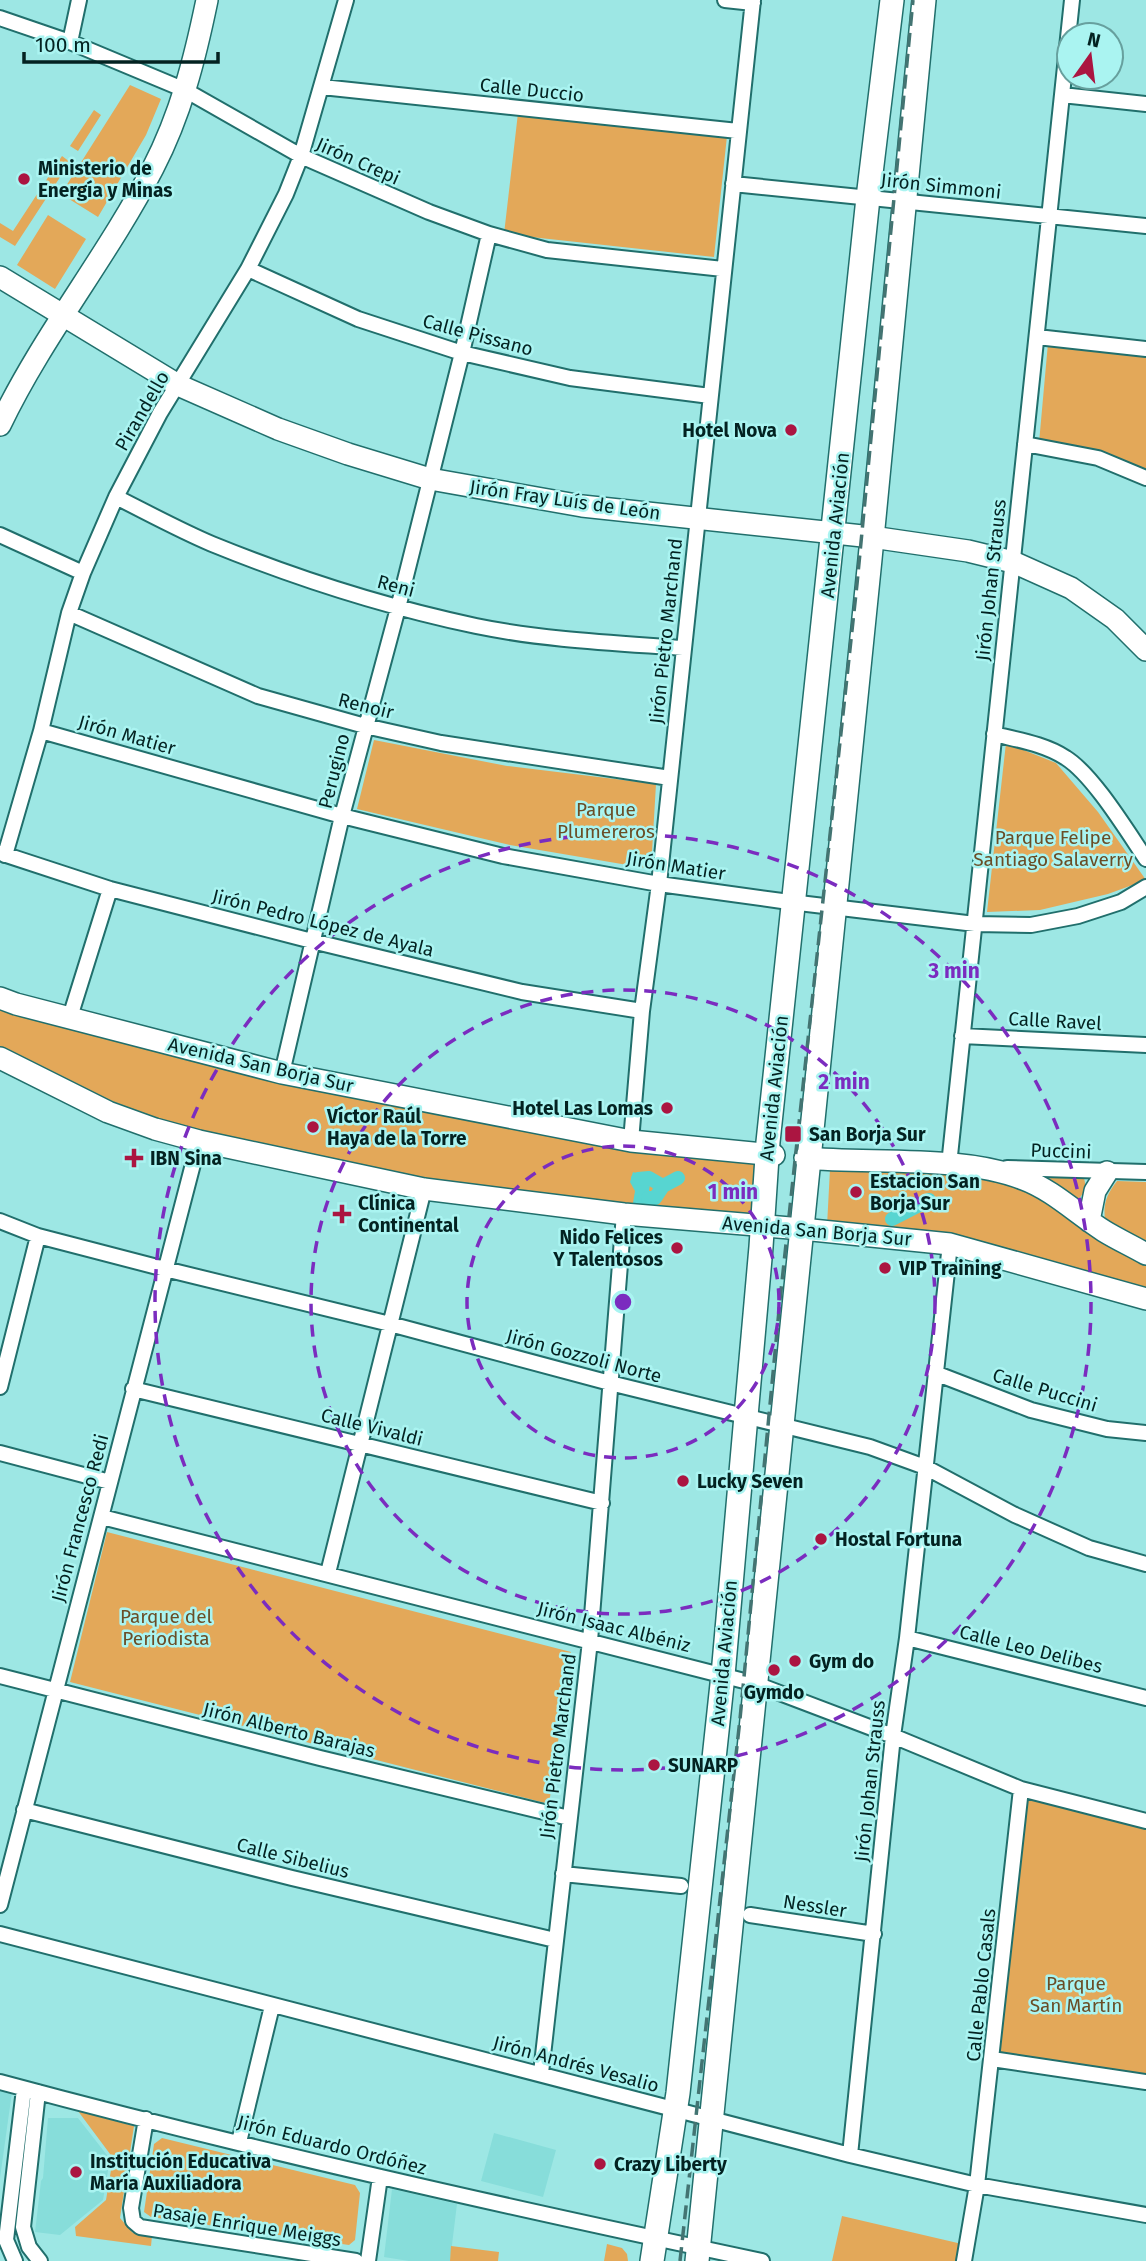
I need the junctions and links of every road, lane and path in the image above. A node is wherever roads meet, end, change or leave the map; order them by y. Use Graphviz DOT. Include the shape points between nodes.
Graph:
graph roads {
  1 [pos="79,0"];
  2 [pos="207,0"];
  3 [pos="346,0"];
  4 [pos="725,0"];
  5 [pos="892,0"];
  6 [pos="925,0"];
  7 [pos="1072,0"];
  8 [pos="753,2"];
  9 [pos="0,18"];
  10 [pos="70,42"];
  11 [pos="322,86"];
  12 [pos="185,90"];
  13 [pos="1062,95"];
  14 [pos="1146,104"];
  15 [pos="738,131"];
  16 [pos="301,156"];
  17 [pos="733,184"];
  18 [pos="868,198"];
  19 [pos="904,202"];
  20 [pos="1049,216"];
  21 [pos="1146,226"];
  22 [pos="489,234"];
  23 [pos="248,269"];
  24 [pos="723,269"];
  25 [pos="0,277"];
  26 [pos="63,315"];
  27 [pos="1037,337"];
  28 [pos="1146,349"];
  29 [pos="462,353"];
  30 [pos="178,385"];
  31 [pos="710,396"];
  32 [pos="0,425"];
  33 [pos="1025,444"];
  34 [pos="1146,478"];
  35 [pos="430,480"];
  36 [pos="116,497"];
  37 [pos="697,519"];
  38 [pos="834,533"];
  39 [pos="0,535"];
  40 [pos="872,537"];
  41 [pos="1013,562"];
  42 [pos="83,573"];
  43 [pos="398,608"];
  44 [pos="69,613"];
  45 [pos="683,648"];
  46 [pos="1146,650"];
  47 [pos="365,726"];
  48 [pos="41,731"];
  49 [pos="995,734"];
  50 [pos="670,778"];
  51 [pos="342,816"];
  52 [pos="3,854"];
  53 [pos="1146,859"];
  54 [pos="659,884"];
  55 [pos="1146,887"];
  56 [pos="110,889"];
  57 [pos="793,903"];
  58 [pos="834,908"];
  59 [pos="975,924"];
  60 [pos="312,940"];
  61 [pos="0,998"];
  62 [pos="642,1011"];
  63 [pos="70,1017"];
  64 [pos="962,1036"];
  65 [pos="1146,1045"];
  66 [pos="0,1058"];
  67 [pos="282,1073"];
  68 [pos="199,1141"];
  69 [pos="631,1141"];
  70 [pos="770,1155"];
  71 [pos="807,1158"];
  72 [pos="949,1165"];
  73 [pos="976,1167"];
  74 [pos="1107,1172"];
  75 [pos="1146,1172"];
  76 [pos="424,1189"];
  77 [pos="624,1214"];
  78 [pos="0,1221"];
  79 [pos="1089,1221"];
  80 [pos="762,1226"];
  81 [pos="802,1229"];
  82 [pos="38,1236"];
  83 [pos="950,1244"];
  84 [pos="1146,1254"];
  85 [pos="166,1269"];
  86 [pos="1146,1299"];
  87 [pos="390,1324"];
  88 [pos="935,1373"];
  89 [pos="610,1383"];
  90 [pos="0,1387"];
  91 [pos="133,1390"];
  92 [pos="746,1416"];
  93 [pos="783,1425"];
  94 [pos="1146,1433"];
  95 [pos="362,1444"];
  96 [pos="0,1453"];
  97 [pos="925,1467"];
  98 [pos="110,1482"];
  99 [pos="602,1503"];
  100 [pos="102,1517"];
  101 [pos="1146,1564"];
  102 [pos="328,1573"];
  103 [pos="906,1638"];
  104 [pos="590,1641"];
  105 [pos="723,1675"];
  106 [pos="0,1676"];
  107 [pos="756,1684"];
  108 [pos="55,1691"];
  109 [pos="1146,1698"];
  110 [pos="893,1735"];
  111 [pos="1021,1789"];
  112 [pos="23,1810"];
  113 [pos="569,1818"];
  114 [pos="1146,1821"];
  115 [pos="562,1874"];
  116 [pos="681,1886"];
  117 [pos="0,1906"];
  118 [pos="750,1915"];
  119 [pos="0,1934"];
  120 [pos="874,1934"];
  121 [pos="555,1940"];
  122 [pos="272,2006"];
  123 [pos="992,2059"];
  124 [pos="541,2073"];
  125 [pos="0,2082"];
  126 [pos="1146,2082"];
  127 [pos="31,2090"];
  128 [pos="675,2110"];
  129 [pos="146,2119"];
  130 [pos="711,2121"];
  131 [pos="239,2142"];
  132 [pos="850,2155"];
  133 [pos="380,2177"];
  134 [pos="978,2185"];
  135 [pos="1146,2215"];
  136 [pos="698,2254"];
  137 [pos="653,2256"];
  138 [pos="15,2261"];
  139 [pos="40,2261"];
  140 [pos="356,2261"];
  141 [pos="368,2261"];
  142 [pos="761,2261"];
  143 [pos="964,2261"];
  1 -- 10 [label="street"];
  2 -- 12 [label="main road"];
  3 -- 11 [label="street, Pirandello"];
  4 -- 8 [label="street"];
  5 -- 18 [label="main road, Avenida Aviación"];
  6 -- 19 [label="main road, Avenida Aviación"];
  7 -- 13 [label="street, Jirón Johan Strauss"];
  8 -- 15 [label="street, Jirón Pietro Marchand"];
  9 -- 10 [label="street, Jirón Crepi"];
  10 -- 12 [label="street, Jirón Crepi"];
  11 -- 15 [label="street, Calle Duccio"];
  11 -- 16 [label="street, Pirandello"];
  12 -- 16 [label="street, Jirón Crepi"];
  12 -- 26 [label="main road" via="172,128 136,199"];
  13 -- 14 [label="street"];
  13 -- 20 [label="street, Jirón Johan Strauss"];
  15 -- 17 [label="street, Jirón Pietro Marchand"];
  16 -- 22 [label="street, Jirón Crepi"];
  16 -- 23 [label="street, Pirandello"];
  17 -- 18 [label="street, Jirón Simmoni"];
  17 -- 24 [label="street, Jirón Pietro Marchand"];
  18 -- 19 [label="street, Jirón Simmoni"];
  18 -- 38 [label="main road, Avenida Aviación"];
  19 -- 20 [label="street, Jirón Simmoni"];
  19 -- 40 [label="main road, Avenida Aviación"];
  20 -- 21 [label="street, Jirón Simmoni"];
  20 -- 27 [label="street, Jirón Johan Strauss"];
  22 -- 24 [label="street, Jirón Crepi" via="547,250"];
  22 -- 29 [label="street, Perugino"];
  23 -- 29 [label="street, Calle Pissano" via="358,319"];
  23 -- 30 [label="street, Pirandello"];
  24 -- 31 [label="street, Jirón Pietro Marchand"];
  25 -- 26 [label="main road, Jirón Fray Luís de León"];
  26 -- 30 [label="main road, Jirón Fray Luís de León"];
  26 -- 32 [label="main road"];
  27 -- 28 [label="street"];
  27 -- 33 [label="street, Jirón Johan Strauss"];
  29 -- 31 [label="street, Calle Pissano" via="570,379"];
  29 -- 35 [label="street, Perugino"];
  30 -- 35 [label="main road, Jirón Fray Luís de León" via="290,433"];
  30 -- 36 [label="street, Pirandello"];
  31 -- 37 [label="street, Jirón Pietro Marchand"];
  33 -- 34 [label="street" via="1098,458"];
  33 -- 41 [label="street, Jirón Johan Strauss"];
  35 -- 37 [label="main road, Jirón Fray Luís de León" via="582,506"];
  35 -- 43 [label="street, Perugino"];
  36 -- 42 [label="street, Pirandello"];
  36 -- 43 [label="street, Reni" via="209,543 310,582"];
  37 -- 38 [label="main road, Jirón Fray Luís de León"];
  37 -- 45 [label="street, Jirón Pietro Marchand"];
  38 -- 40 [label="main road, Jirón Fray Luís de León"];
  38 -- 57 [label="main road, Avenida Aviación"];
  39 -- 42 [label="street"];
  40 -- 41 [label="main road, Jirón Fray Luís de León"];
  40 -- 58 [label="main road, Avenida Aviación"];
  41 -- 46 [label="main road, Jirón Fray Luís de León" via="1071,587 1115,619"];
  41 -- 49 [label="street, Jirón Johan Strauss"];
  42 -- 44 [label="street, Pirandello"];
  43 -- 45 [label="street, Reni" via="479,626"];
  43 -- 47 [label="street, Perugino"];
  44 -- 47 [label="street, Renoir" via="258,696"];
  44 -- 48 [label="street, Pirandello"];
  45 -- 50 [label="street, Jirón Pietro Marchand"];
  47 -- 50 [label="street, Renoir" via="441,743"];
  47 -- 51 [label="street, Perugino"];
  48 -- 51 [label="street, Jirón Matier"];
  48 -- 52 [label="street, Pirandello"];
  49 -- 53 [label="street" via="1067,758"];
  49 -- 59 [label="street, Jirón Johan Strauss"];
  50 -- 54 [label="street, Jirón Pietro Marchand"];
  51 -- 54 [label="street, Jirón Matier" via="503,856"];
  51 -- 60 [label="street, Perugino"];
  52 -- 56 [label="street, Jirón Pedro López de Ayala"];
  54 -- 57 [label="street, Jirón Matier"];
  54 -- 62 [label="street, Jirón Pietro Marchand"];
  55 -- 59 [label="street, Jirón Matier" via="1121,902 1079,916 1031,925"];
  56 -- 60 [label="street, Jirón Pedro López de Ayala"];
  56 -- 63 [label="street"];
  57 -- 58 [label="street, Jirón Matier"];
  57 -- 70 [label="main road, Avenida Aviación"];
  58 -- 59 [label="street, Jirón Matier"];
  58 -- 71 [label="main road, Avenida Aviación"];
  59 -- 64 [label="street, Jirón Johan Strauss"];
  60 -- 62 [label="street, Jirón Pedro López de Ayala" via="523,992"];
  60 -- 67 [label="street, Perugino"];
  61 -- 63 [label="main road, Avenida San Borja Sur"];
  62 -- 69 [label="street, Jirón Pietro Marchand"];
  63 -- 67 [label="main road, Avenida San Borja Sur"];
  64 -- 65 [label="street, Calle Ravel"];
  64 -- 72 [label="street, Jirón Johan Strauss"];
  66 -- 68 [label="main road, Avenida San Borja Sur" via="108,1112"];
  67 -- 69 [label="main road, Avenida San Borja Sur"];
  68 -- 76 [label="main road, Avenida San Borja Sur"];
  68 -- 85 [label="street, Jirón Francesco Redi"];
  69 -- 70 [label="main road, Avenida San Borja Sur"];
  70 -- 80 [label="main road, Avenida Aviación"];
  71 -- 72 [label="main road"];
  71 -- 81 [label="main road, Avenida Aviación"];
  72 -- 73 [label="main road"];
  73 -- 74 [label="street, Puccini"];
  73 -- 79 [label="main road" via="1039,1185"];
  74 -- 75 [label="street, Puccini"];
  74 -- 79 [label="main road" via="1095,1191"];
  76 -- 77 [label="main road, Avenida San Borja Sur"];
  76 -- 87 [label="street"];
  77 -- 80 [label="main road, Avenida San Borja Sur"];
  77 -- 89 [label="street, Jirón Pietro Marchand"];
  78 -- 82 [label="street, Jirón Gozzoli Norte"];
  79 -- 84 [label="main road"];
  80 -- 81 [label="main road, Avenida San Borja Sur"];
  80 -- 92 [label="main road, Avenida Aviación"];
  81 -- 83 [label="main road, Avenida San Borja Sur"];
  81 -- 93 [label="main road, Avenida Aviación"];
  82 -- 85 [label="street, Jirón Gozzoli Norte"];
  82 -- 90 [label="street"];
  83 -- 86 [label="main road, Avenida San Borja Sur"];
  83 -- 88 [label="street, Jirón Johan Strauss"];
  85 -- 87 [label="street, Jirón Gozzoli Norte"];
  85 -- 91 [label="street, Jirón Francesco Redi"];
  87 -- 89 [label="street, Jirón Gozzoli Norte"];
  87 -- 95 [label="street"];
  88 -- 94 [label="street, Calle Puccini" via="1031,1410 1107,1429"];
  88 -- 97 [label="street, Jirón Johan Strauss"];
  89 -- 92 [label="street, Jirón Gozzoli Norte"];
  89 -- 99 [label="street, Jirón Pietro Marchand"];
  91 -- 95 [label="street, Calle Vivaldi"];
  91 -- 98 [label="street, Jirón Francesco Redi"];
  92 -- 93 [label="street, Jirón Gozzoli Norte"];
  92 -- 105 [label="main road, Avenida Aviación"];
  93 -- 97 [label="street, Jirón Gozzoli Norte" via="870,1447"];
  93 -- 107 [label="main road, Avenida Aviación"];
  95 -- 99 [label="street, Calle Vivaldi"];
  95 -- 102 [label="street"];
  96 -- 98 [label="street"];
  97 -- 101 [label="street, Jirón Gozzoli Norte" via="1090,1548"];
  97 -- 103 [label="street, Jirón Johan Strauss"];
  98 -- 100 [label="street, Jirón Francesco Redi"];
  99 -- 104 [label="street, Jirón Pietro Marchand"];
  100 -- 102 [label="street, Jirón Isaac Albéniz"];
  100 -- 108 [label="street, Jirón Francesco Redi"];
  102 -- 104 [label="street, Jirón Isaac Albéniz"];
  103 -- 109 [label="street, Calle Leo Delibes"];
  103 -- 110 [label="street, Jirón Johan Strauss"];
  104 -- 105 [label="street, Jirón Isaac Albéniz"];
  104 -- 113 [label="street, Jirón Pietro Marchand"];
  105 -- 107 [label="street, Jirón Isaac Albéniz"];
  105 -- 128 [label="main road, Avenida Aviación"];
  106 -- 108 [label="street, Jirón Alberto Barajas"];
  107 -- 110 [label="street, Jirón Isaac Albéniz"];
  107 -- 130 [label="main road, Avenida Aviación"];
  108 -- 112 [label="street, Jirón Francesco Redi"];
  108 -- 113 [label="street, Jirón Alberto Barajas"];
  110 -- 111 [label="street, Jirón Isaac Albéniz"];
  110 -- 120 [label="street, Jirón Johan Strauss"];
  111 -- 114 [label="street, Jirón Isaac Albéniz"];
  111 -- 123 [label="street, Calle Pablo Casals"];
  112 -- 117 [label="street, Jirón Francesco Redi"];
  112 -- 121 [label="street, Calle Sibelius"];
  113 -- 115 [label="street, Jirón Pietro Marchand"];
  115 -- 116 [label="street"];
  115 -- 121 [label="street, Jirón Pietro Marchand"];
  118 -- 120 [label="street, Nessler"];
  119 -- 122 [label="street, Jirón Andrés Vesalio"];
  120 -- 132 [label="street, Jirón Johan Strauss"];
  121 -- 124 [label="street, Jirón Pietro Marchand"];
  122 -- 124 [label="street, Jirón Andrés Vesalio"];
  122 -- 131 [label="street"];
  123 -- 126 [label="street"];
  123 -- 134 [label="street, Calle Pablo Casals"];
  124 -- 128 [label="street, Jirón Andrés Vesalio"];
  125 -- 127 [label="street, Jirón Eduardo Ordóñez"];
  127 -- 129 [label="street, Jirón Eduardo Ordóñez"];
  127 -- 138 [label="street" via="6,2240"];
  127 -- 139 [label="street" via="23,2227 29,2247"];
  128 -- 130 [label="street, Jirón Andrés Vesalio"];
  128 -- 137 [label="main road, Avenida Aviación"];
  129 -- 131 [label="street, Jirón Eduardo Ordóñez"];
  129 -- 140 [label="street, Pasaje Enrique Meiggs" via="131,2208 134,2222 144,2229"];
  130 -- 132 [label="street, Jirón Andrés Vesalio"];
  130 -- 136 [label="main road, Avenida Aviación"];
  131 -- 133 [label="street, Jirón Eduardo Ordóñez"];
  132 -- 134 [label="street, Jirón Andrés Vesalio"];
  133 -- 137 [label="street, Jirón Eduardo Ordóñez"];
  133 -- 141 [label="street"];
  134 -- 135 [label="street, Jirón Andrés Vesalio"];
  134 -- 143 [label="street, Calle Pablo Casals"];
  136 -- 137 [label="street, Jirón Eduardo Ordóñez"];
  136 -- 142 [label="street, Jirón Eduardo Ordóñez"];
}
